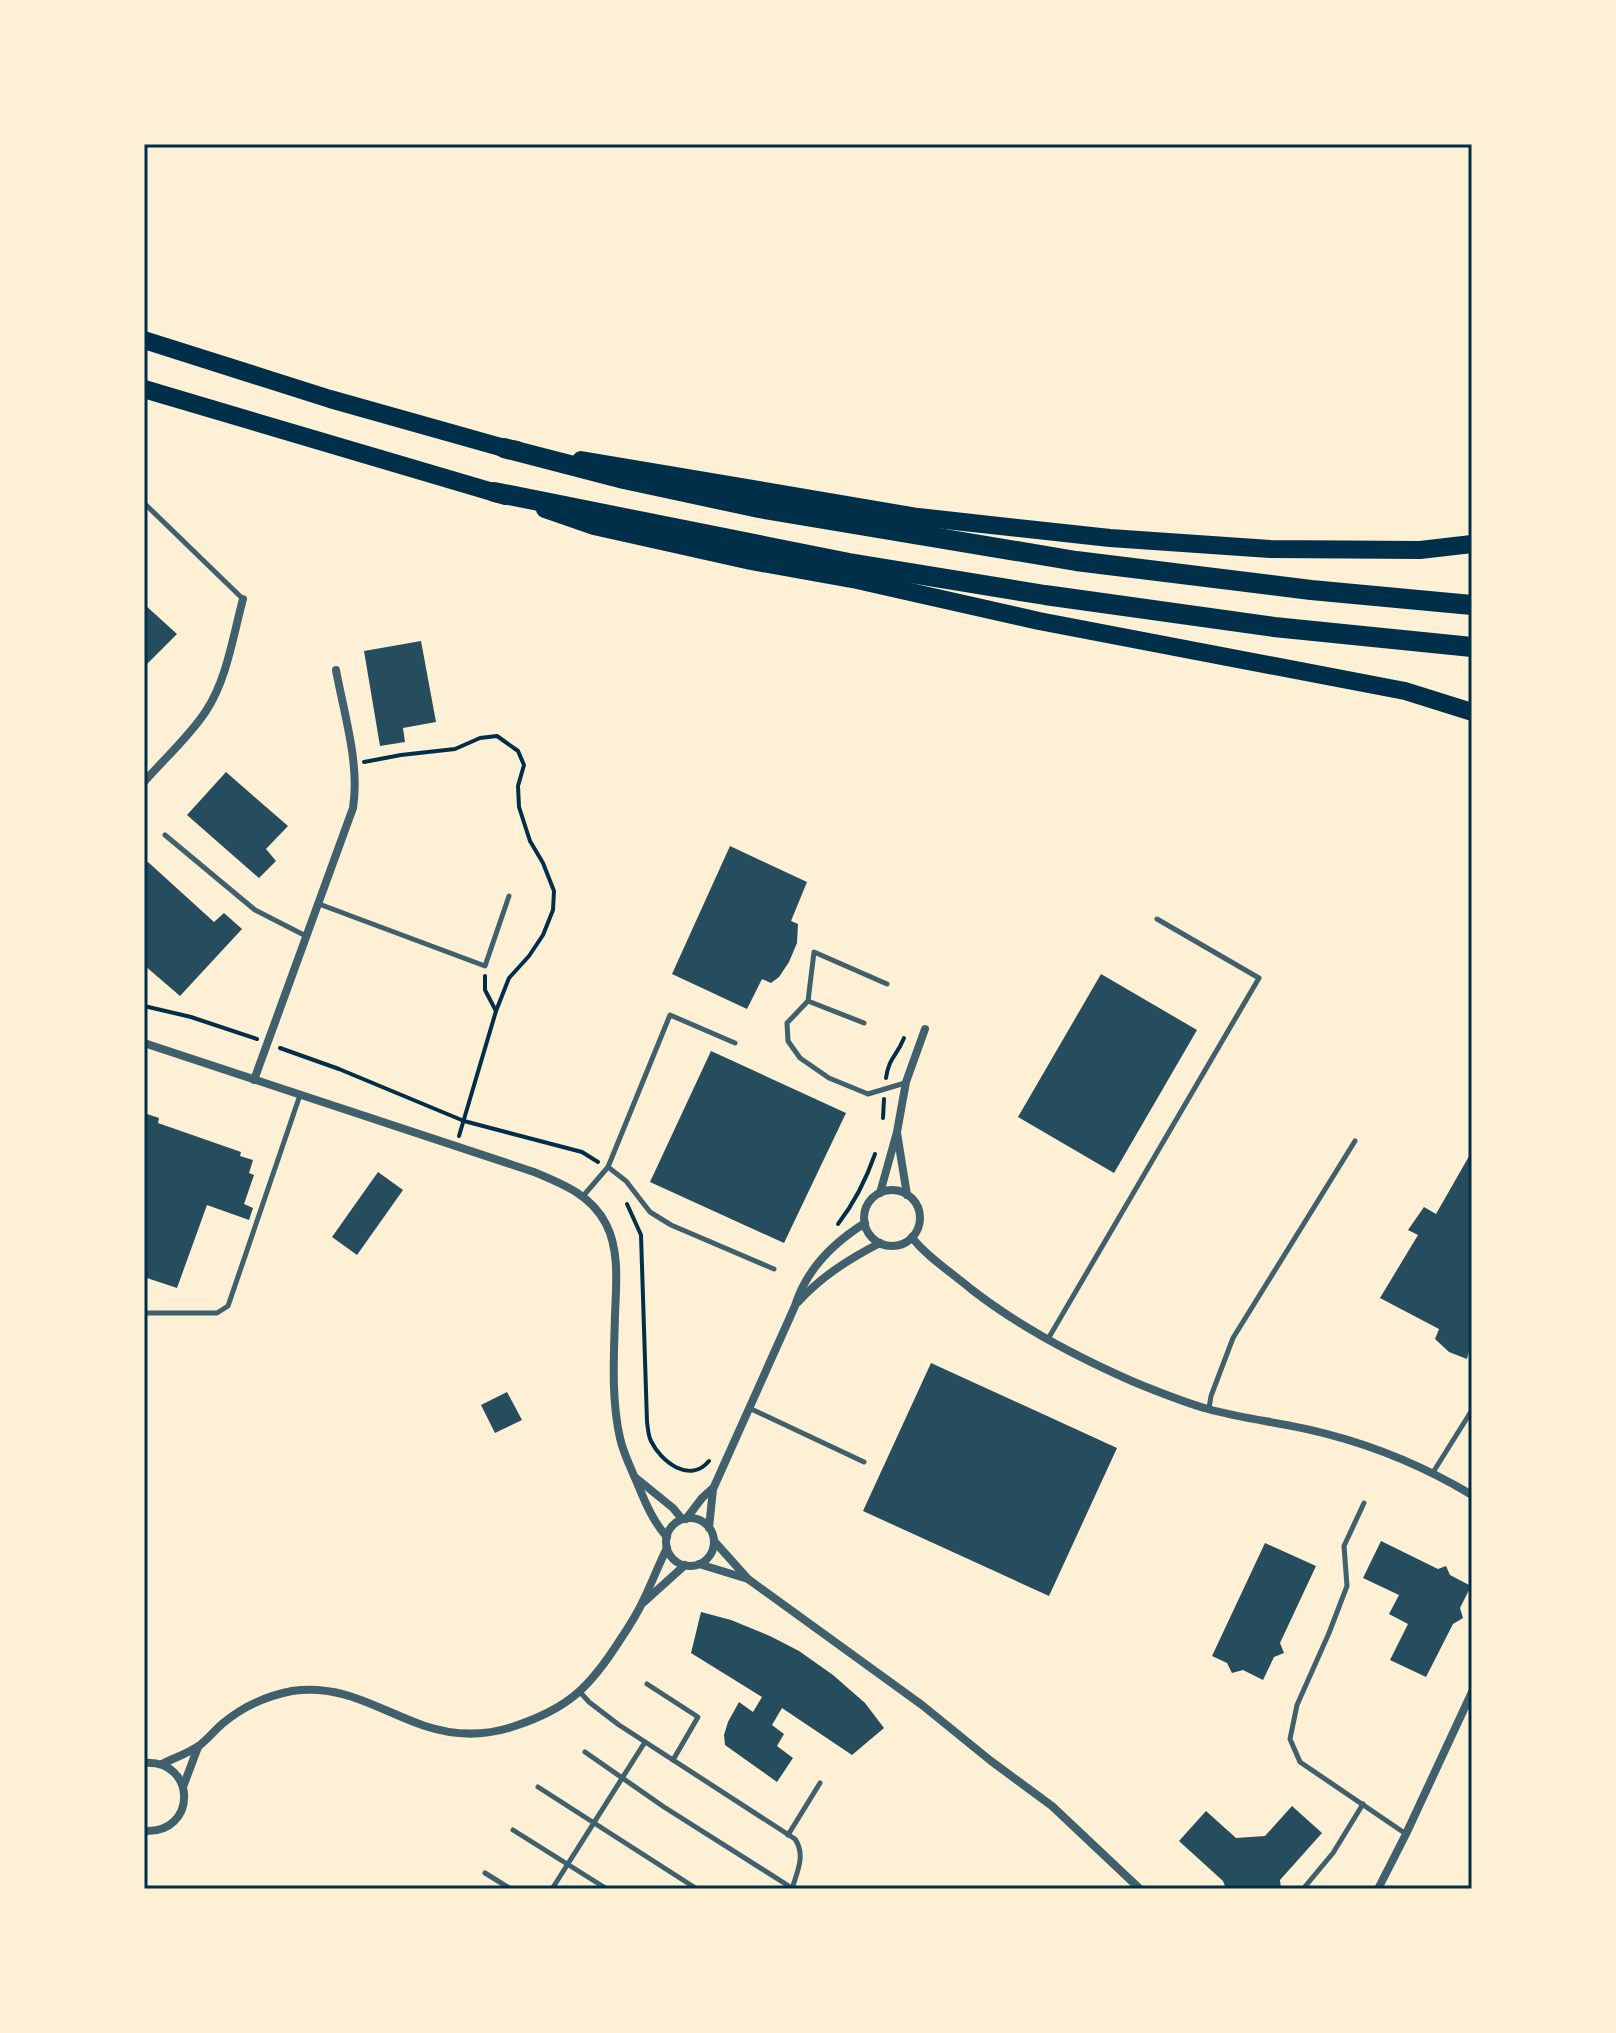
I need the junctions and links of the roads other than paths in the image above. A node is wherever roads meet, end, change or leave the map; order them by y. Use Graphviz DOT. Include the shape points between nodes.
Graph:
graph roads {
  1 [pos="144,340"];
  2 [pos="144,389"];
  3 [pos="504,448"];
  4 [pos="494,492"];
  5 [pos="144,503"];
  6 [pos="1472,544"];
  7 [pos="243,599"];
  8 [pos="1472,605"];
  9 [pos="1472,647"];
  10 [pos="336,670"];
  11 [pos="1472,712"];
  12 [pos="144,782"];
  13 [pos="165,835"];
  14 [pos="509,896"];
  15 [pos="319,904"];
  16 [pos="1157,919"];
  17 [pos="307,936"];
  18 [pos="887,984"];
  19 [pos="808,1001"];
  20 [pos="864,1023"];
  21 [pos="925,1029"];
  22 [pos="144,1043"];
  23 [pos="735,1043"];
  24 [pos="254,1080"];
  25 [pos="906,1082"];
  26 [pos="300,1095"];
  27 [pos="897,1132"];
  28 [pos="1355,1141"];
  29 [pos="608,1167"];
  30 [pos="880,1193"];
  31 [pos="584,1195"];
  32 [pos="907,1195"];
  33 [pos="865,1223"];
  34 [pos="912,1237"];
  35 [pos="880,1243"];
  36 [pos="774,1269"];
  37 [pos="795,1306"];
  38 [pos="144,1313"];
  39 [pos="1048,1340"];
  40 [pos="749,1407"];
  41 [pos="1209,1409"];
  42 [pos="1472,1410"];
  43 [pos="864,1462"];
  44 [pos="1432,1474"];
  45 [pos="635,1478"];
  46 [pos="713,1489"];
  47 [pos="1472,1495"];
  48 [pos="1364,1503"];
  49 [pos="684,1519"];
  50 [pos="709,1528"];
  51 [pos="667,1537"];
  52 [pos="714,1541"];
  53 [pos="667,1548"];
  54 [pos="699,1564"];
  55 [pos="685,1565"];
  56 [pos="748,1579"];
  57 [pos="642,1605"];
  58 [pos="647,1684"];
  59 [pos="580,1692"];
  60 [pos="1472,1692"];
  61 [pos="645,1742"];
  62 [pos="198,1747"];
  63 [pos="585,1752"];
  64 [pos="673,1760"];
  65 [pos="144,1763"];
  66 [pos="162,1764"];
  67 [pos="622,1778"];
  68 [pos="820,1783"];
  69 [pos="183,1787"];
  70 [pos="538,1787"];
  71 [pos="1363,1804"];
  72 [pos="594,1824"];
  73 [pos="513,1830"];
  74 [pos="144,1831"];
  75 [pos="1406,1834"];
  76 [pos="788,1835"];
  77 [pos="567,1865"];
  78 [pos="485,1873"];
  79 [pos="511,1889"];
  80 [pos="552,1889"];
  81 [pos="607,1889"];
  82 [pos="697,1889"];
  83 [pos="792,1889"];
  84 [pos="1140,1889"];
  85 [pos="1303,1889"];
  86 [pos="1378,1889"];
  1 -- 3 [label="highway"];
  2 -- 4 [label="highway"];
  3 -- 6 [label="highway" via="918,517 1110,538 1270,549 1420,550"];
  3 -- 8 [label="highway" via="759,508 1076,561"];
  4 -- 9 [label="highway" via="849,563 1045,595 1274,627"];
  4 -- 11 [label="highway" via="609,530 1405,691"];
  5 -- 7 [label="lane"];
  7 -- 12 [label="street" via="209,706"];
  10 -- 15 [label="street" via="356,790"];
  13 -- 17 [label="lane" via="255,910"];
  14 -- 15 [label="lane" via="485,966"];
  15 -- 17 [label="street"];
  16 -- 39 [label="lane" via="1259,978"];
  17 -- 24 [label="street"];
  18 -- 19 [label="lane" via="814,952"];
  19 -- 20 [label="lane"];
  19 -- 25 [label="lane" via="787,1023 788,1041 800,1058 829,1078 868,1094"];
  21 -- 25 [label="street"];
  22 -- 24 [label="street"];
  23 -- 29 [label="lane" via="670,1015"];
  24 -- 26 [label="street"];
  25 -- 27 [label="street"];
  26 -- 31 [label="street" via="534,1172"];
  26 -- 38 [label="lane" via="228,1306 217,1313"];
  27 -- 30 [label="street"];
  27 -- 32 [label="street"];
  28 -- 41 [label="lane" via="1233,1338"];
  29 -- 31 [label="lane"];
  29 -- 36 [label="lane" via="650,1212 671,1225"];
  30 -- 32 [label="street"];
  30 -- 33 [label="street" via="867,1206"];
  31 -- 45 [label="street" via="606,1223 614,1251 616,1422"];
  32 -- 34 [label="street" via="919,1210"];
  33 -- 35 [label="street"];
  33 -- 37 [label="street" via="814,1268"];
  34 -- 35 [label="street" via="897,1245"];
  34 -- 39 [label="street" via="987,1301"];
  35 -- 37 [label="street" via="831,1271"];
  37 -- 40 [label="street"];
  39 -- 41 [label="street" via="1118,1375"];
  40 -- 43 [label="lane"];
  40 -- 46 [label="street"];
  41 -- 44 [label="street" via="1337,1436"];
  42 -- 44 [label="lane"];
  44 -- 47 [label="street"];
  45 -- 49 [label="street"];
  45 -- 51 [label="street"];
  46 -- 49 [label="street"];
  46 -- 50 [label="street"];
  48 -- 71 [label="lane" via="1344,1546 1347,1586 1297,1705 1290,1739 1300,1762"];
  49 -- 50 [label="street" via="698,1519"];
  49 -- 51 [label="street"];
  50 -- 52 [label="street"];
  51 -- 53 [label="street"];
  52 -- 54 [label="street"];
  52 -- 56 [label="street"];
  53 -- 55 [label="street"];
  53 -- 57 [label="street"];
  54 -- 55 [label="street"];
  54 -- 56 [label="street"];
  55 -- 57 [label="street"];
  56 -- 84 [label="street" via="1052,1806"];
  57 -- 59 [label="street"];
  58 -- 64 [label="lane" via="698,1717"];
  59 -- 61 [label="lane"];
  59 -- 62 [label="street" via="530,1721 473,1734 444,1732 352,1695 310,1689 252,1703"];
  60 -- 75 [label="street"];
  61 -- 64 [label="lane"];
  61 -- 67 [label="lane"];
  62 -- 66 [label="street"];
  62 -- 69 [label="street"];
  63 -- 67 [label="lane"];
  64 -- 76 [label="lane"];
  65 -- 66 [label="street"];
  66 -- 69 [label="street"];
  67 -- 72 [label="lane"];
  67 -- 83 [label="lane"];
  68 -- 76 [label="lane"];
  69 -- 74 [label="street" via="184,1803 174,1822"];
  70 -- 72 [label="lane"];
  71 -- 75 [label="lane"];
  71 -- 85 [label="lane"];
  72 -- 77 [label="lane"];
  72 -- 82 [label="lane"];
  73 -- 77 [label="lane"];
  75 -- 86 [label="street"];
  76 -- 83 [label="lane" via="802,1854"];
  77 -- 80 [label="lane"];
  77 -- 81 [label="lane"];
  78 -- 79 [label="lane"];
}
